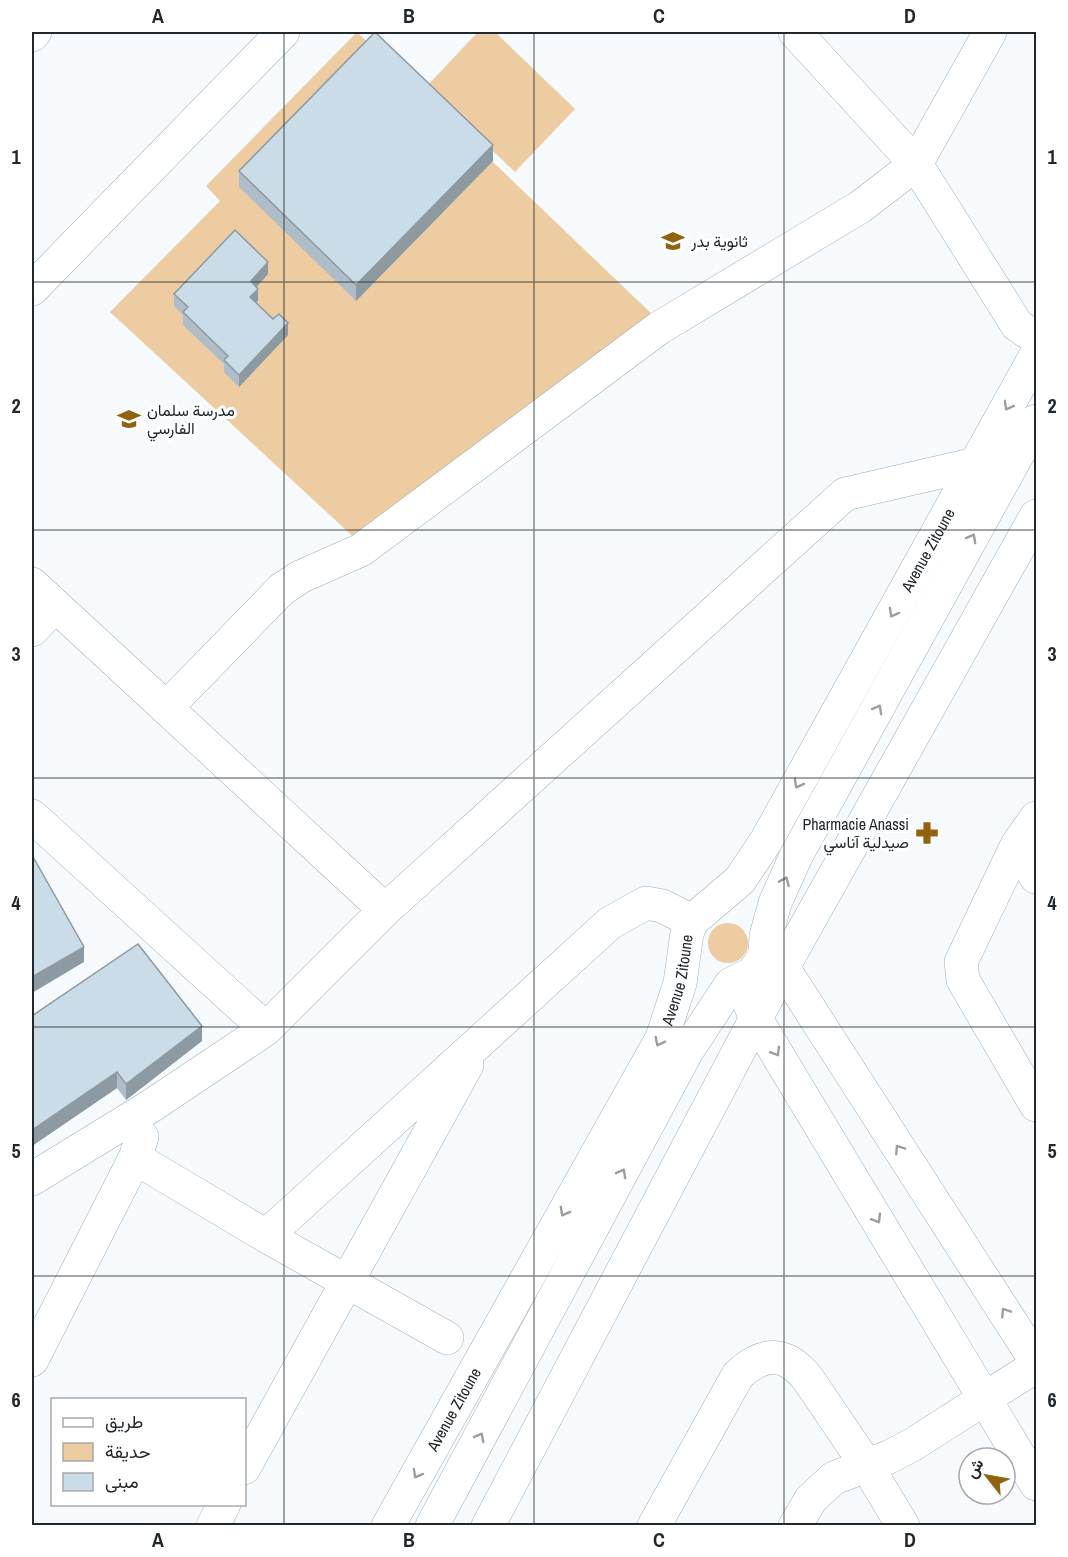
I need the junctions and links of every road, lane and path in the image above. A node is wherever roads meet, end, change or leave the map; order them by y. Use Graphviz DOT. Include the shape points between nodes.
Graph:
graph roads {
  1 [pos="283,32"];
  2 [pos="795,32"];
  3 [pos="990,32"];
  4 [pos="916,164"];
  5 [pos="32,289"];
  6 [pos="1036,338"];
  7 [pos="1036,355"];
  8 [pos="1036,424"];
  9 [pos="975,465"];
  10 [pos="1036,516"];
  11 [pos="32,584"];
  12 [pos="55,606"];
  13 [pos="32,630"];
  14 [pos="166,708"];
  15 [pos="32,816"];
  16 [pos="1036,818"];
  17 [pos="1017,845"];
  18 [pos="1036,877"];
  19 [pos="385,910"];
  20 [pos="697,924"];
  21 [pos="162,934"];
  22 [pos="772,949"];
  23 [pos="132,953"];
  24 [pos="736,982"];
  25 [pos="756,1019"];
  26 [pos="266,1029"];
  27 [pos="480,1042"];
  28 [pos="1036,1105"];
  29 [pos="151,1106"];
  30 [pos="135,1158"];
  31 [pos="32,1179"];
  32 [pos="266,1236"];
  33 [pos="347,1282"];
  34 [pos="447,1338"];
  35 [pos="32,1360"];
  36 [pos="1036,1361"];
  37 [pos="1036,1366"];
  38 [pos="986,1400"];
  39 [pos="246,1464"];
  40 [pos="867,1466"];
  41 [pos="1036,1484"];
  42 [pos="223,1506"];
  43 [pos="213,1526"];
  44 [pos="388,1526"];
  45 [pos="432,1526"];
  46 [pos="488,1526"];
  47 [pos="654,1526"];
  48 [pos="795,1526"];
  49 [pos="903,1526"];
  1 -- 5 [label="street"];
  2 -- 4 [label="street"];
  3 -- 4 [label="street"];
  4 -- 6 [label="street" via="1017,325"];
  4 -- 14 [label="street" via="860,207 659,328 361,550 282,589"];
  7 -- 9 [label="street, Avenue Zitoune, one-way"];
  22 -- 8 [label="street, Avenue Zitoune, one-way" via="775,903 796,856"];
  9 -- 19 [label="street" via="846,494"];
  9 -- 20 [label="street, Avenue Zitoune, one-way" via="766,841 740,880"];
  10 -- 22 [label="street"];
  11 -- 12 [label="street"];
  12 -- 13 [label="street"];
  12 -- 14 [label="street"];
  14 -- 19 [label="street"];
  15 -- 21 [label="street"];
  16 -- 17 [label="street"];
  17 -- 18 [label="street"];
  17 -- 28 [label="street" via="961,960 961,972"];
  19 -- 26 [label="street"];
  20 -- 22 [label="street" via="727,902 741,905 762,923"];
  20 -- 24 [label="street" via="693,967 710,981"];
  20 -- 27 [label="street" via="662,906 646,903 627,911"];
  20 -- 44 [label="street, Avenue Zitoune, one-way" via="662,1038"];
  21 -- 23 [label="street"];
  21 -- 26 [label="street"];
  22 -- 24 [label="street, Avenue Zitoune" via="752,974"];
  22 -- 25 [label="street"];
  36 -- 22 [label="street, one-way"];
  24 -- 25 [label="street"];
  45 -- 24 [label="street, Avenue Zitoune, one-way" via="687,1051"];
  25 -- 38 [label="street, one-way"];
  25 -- 46 [label="street"];
  26 -- 29 [label="street"];
  27 -- 32 [label="street"];
  27 -- 33 [label="street"];
  29 -- 30 [label="street"];
  29 -- 31 [label="street"];
  30 -- 32 [label="street"];
  30 -- 35 [label="street"];
  32 -- 33 [label="street"];
  33 -- 34 [label="street"];
  33 -- 39 [label="street"];
  37 -- 38 [label="street"];
  38 -- 40 [label="street" via="912,1445"];
  38 -- 41 [label="street"];
  40 -- 47 [label="street" via="798,1366 776,1358 754,1361 729,1388"];
  40 -- 48 [label="street" via="845,1472 822,1487"];
  40 -- 49 [label="street"];
  42 -- 43 [label="street"];
}
